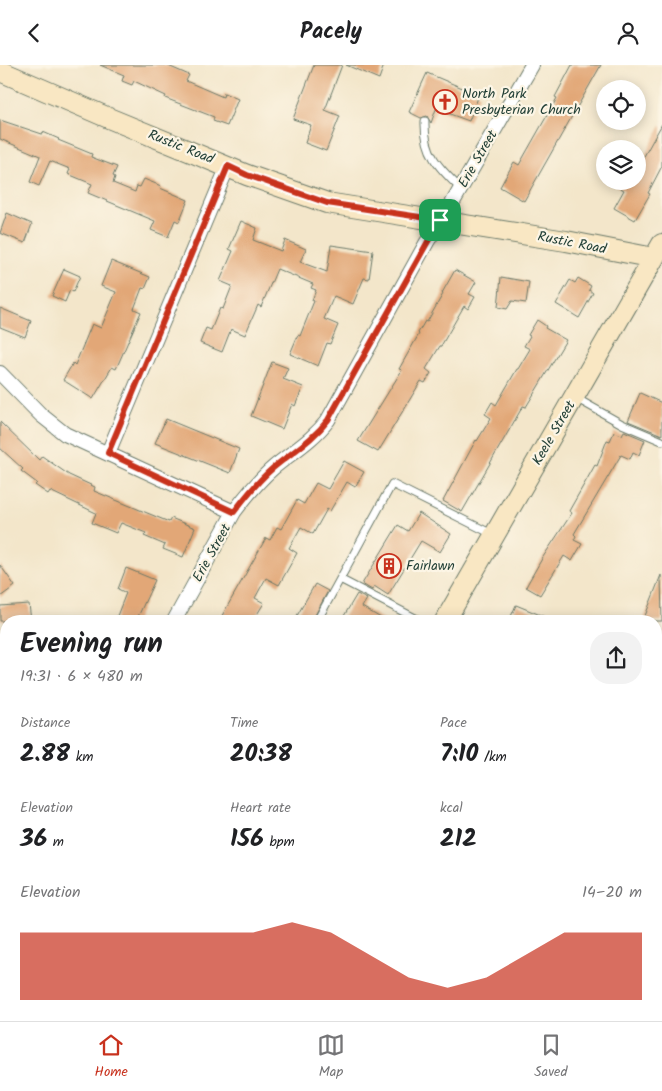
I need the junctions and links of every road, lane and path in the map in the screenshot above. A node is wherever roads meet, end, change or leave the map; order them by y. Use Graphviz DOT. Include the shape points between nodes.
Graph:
graph roads {
  1 [pos="532,65"];
  2 [pos="0,71"];
  3 [pos="424,121"];
  4 [pos="228,166"];
  5 [pos="460,188"];
  6 [pos="440,220"];
  7 [pos="659,254"];
  8 [pos="0,373"];
  9 [pos="574,397"];
  10 [pos="662,441"];
  11 [pos="108,453"];
  12 [pos="234,512"];
  13 [pos="494,535"];
  14 [pos="340,579"];
  15 [pos="177,615"];
  16 [pos="320,615"];
  17 [pos="409,615"];
  18 [pos="448,615"];
  1 -- 5 [label="street, Erie Street"];
  2 -- 4 [label="street, Rustic Road"];
  3 -- 5 [label="lane" via="429,153"];
  4 -- 6 [label="street, Rustic Road" via="327,203"];
  4 -- 11 [label="street"];
  5 -- 6 [label="street, Erie Street"];
  6 -- 7 [label="street, Rustic Road"];
  6 -- 12 [label="street, Erie Street" via="328,420 318,433 274,468"];
  7 -- 9 [label="street, Keele Street"];
  8 -- 11 [label="street" via="41,415 65,434"];
  9 -- 10 [label="lane" via="622,424"];
  9 -- 13 [label="street, Keele Street"];
  11 -- 12 [label="street"];
  12 -- 15 [label="street, Erie Street"];
  13 -- 14 [label="lane" via="392,483"];
  13 -- 18 [label="street, Keele Street"];
  14 -- 16 [label="lane"];
  14 -- 17 [label="lane"];
}
